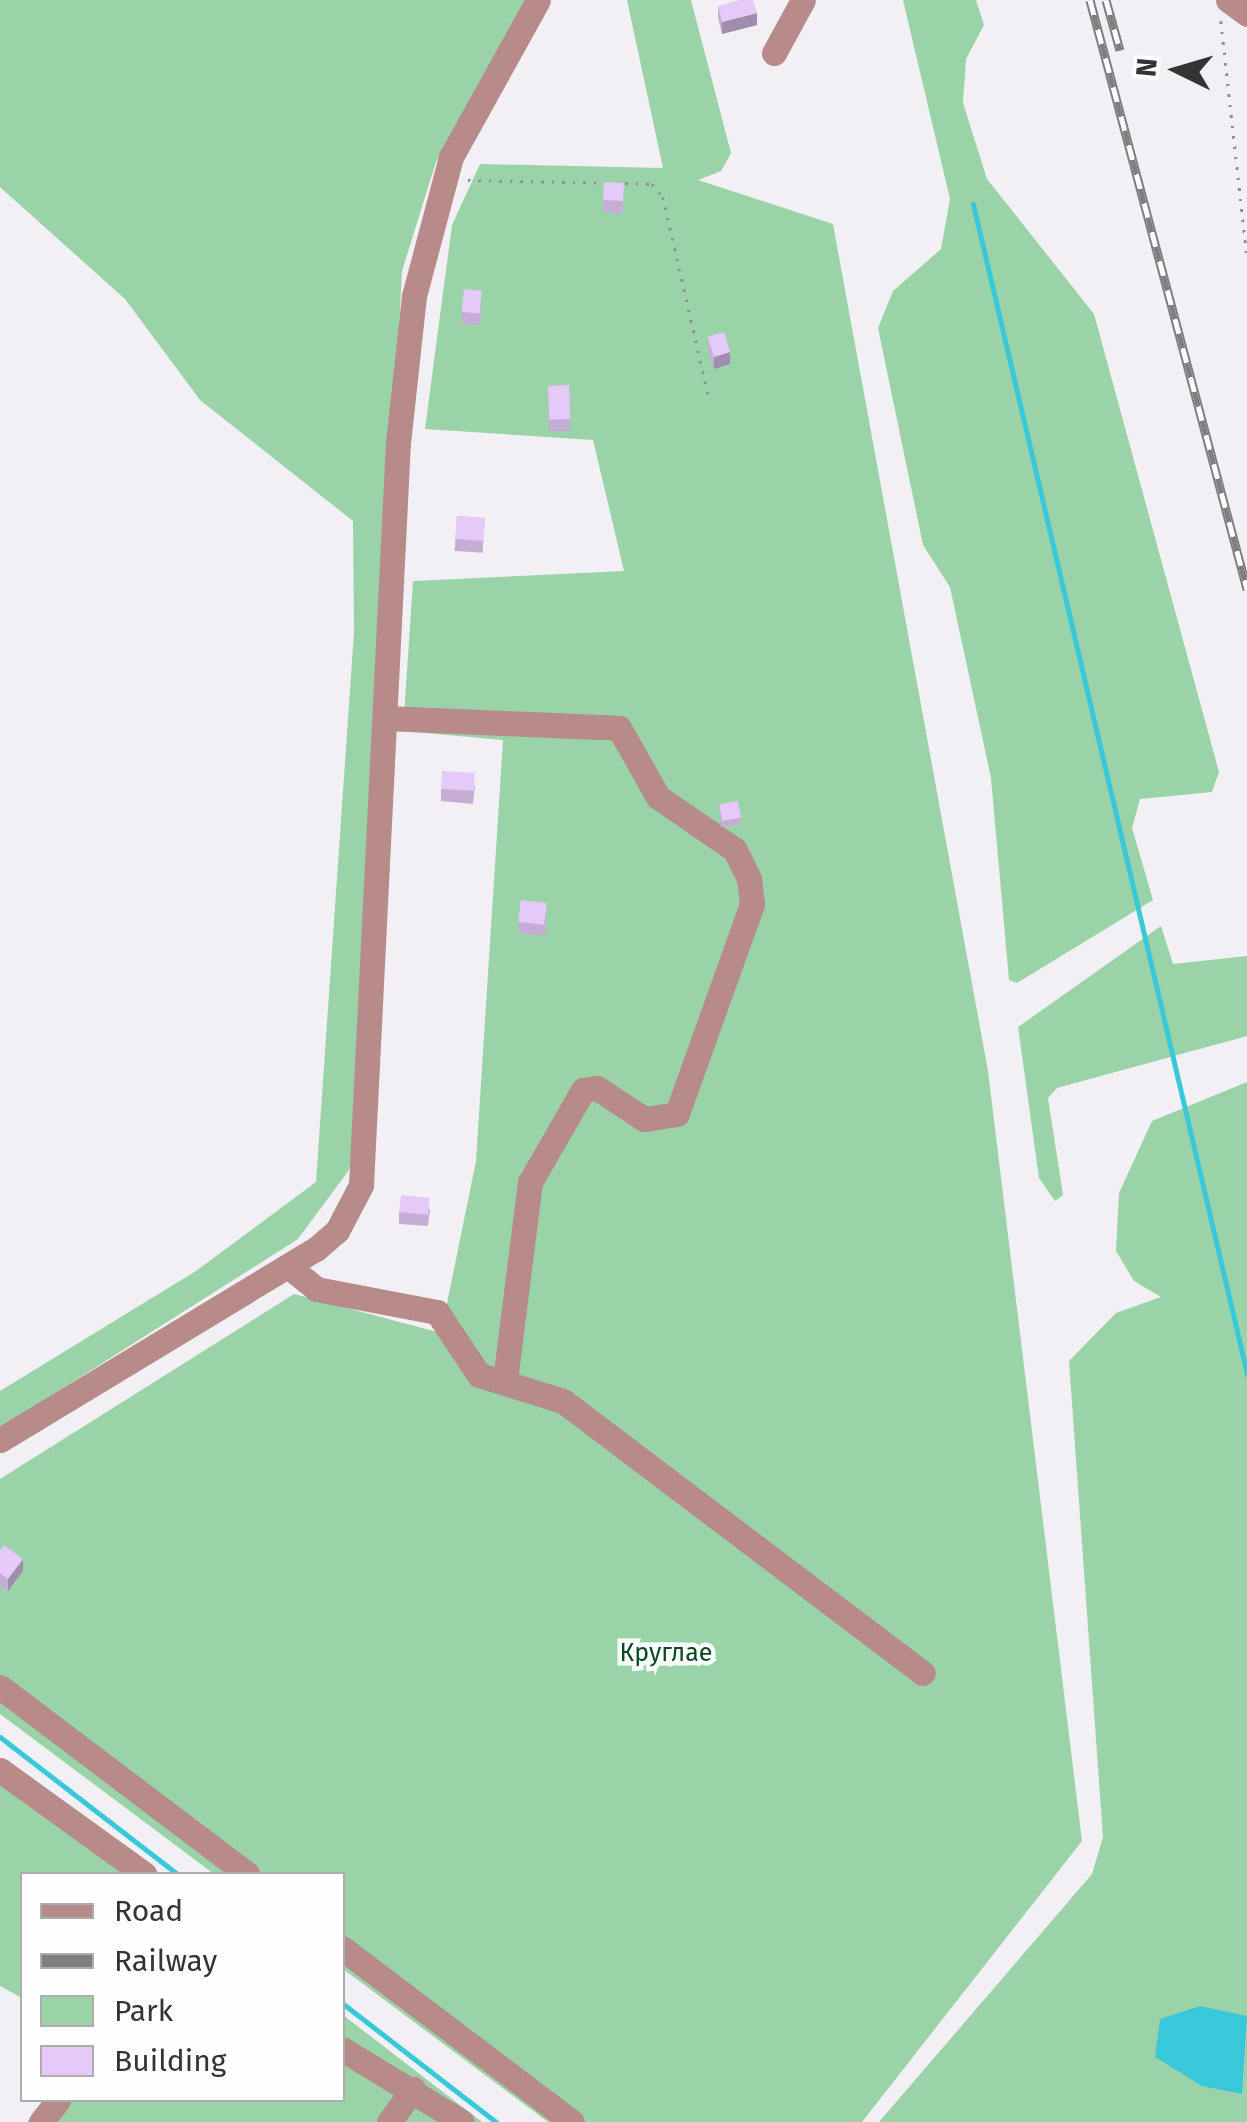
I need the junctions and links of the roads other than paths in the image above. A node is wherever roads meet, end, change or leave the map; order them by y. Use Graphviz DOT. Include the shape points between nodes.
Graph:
graph roads {
  1 [pos="538,0"];
  2 [pos="802,0"];
  3 [pos="1224,9"];
  4 [pos="1247,14"];
  5 [pos="774,53"];
  6 [pos="385,718"];
  7 [pos="288,1266"];
  8 [pos="505,1381"];
  9 [pos="0,1440"];
  10 [pos="923,1673"];
  11 [pos="0,1687"];
  12 [pos="0,1770"];
  13 [pos="141,1872"];
  14 [pos="243,1872"];
  15 [pos="345,1950"];
  16 [pos="345,2051"];
  17 [pos="414,2090"];
  18 [pos="56,2102"];
  19 [pos="41,2122"];
  20 [pos="389,2122"];
  21 [pos="462,2122"];
  22 [pos="572,2122"];
  1 -- 6 [label="street" via="447,170 414,296"];
  2 -- 5 [label="street"];
  3 -- 4 [label="street"];
  6 -- 7 [label="street" via="361,1185 337,1231"];
  6 -- 8 [label="street" via="620,728 658,797 735,850 749,879 752,904 677,1114 644,1120 597,1088 583,1090 530,1182"];
  7 -- 8 [label="street" via="316,1289 437,1312 478,1374"];
  7 -- 9 [label="street"];
  8 -- 10 [label="street" via="563,1401"];
  11 -- 14 [label="street"];
  12 -- 13 [label="street"];
  15 -- 22 [label="street"];
  16 -- 17 [label="street"];
  17 -- 20 [label="street"];
  17 -- 21 [label="street"];
  18 -- 19 [label="street"];
}
